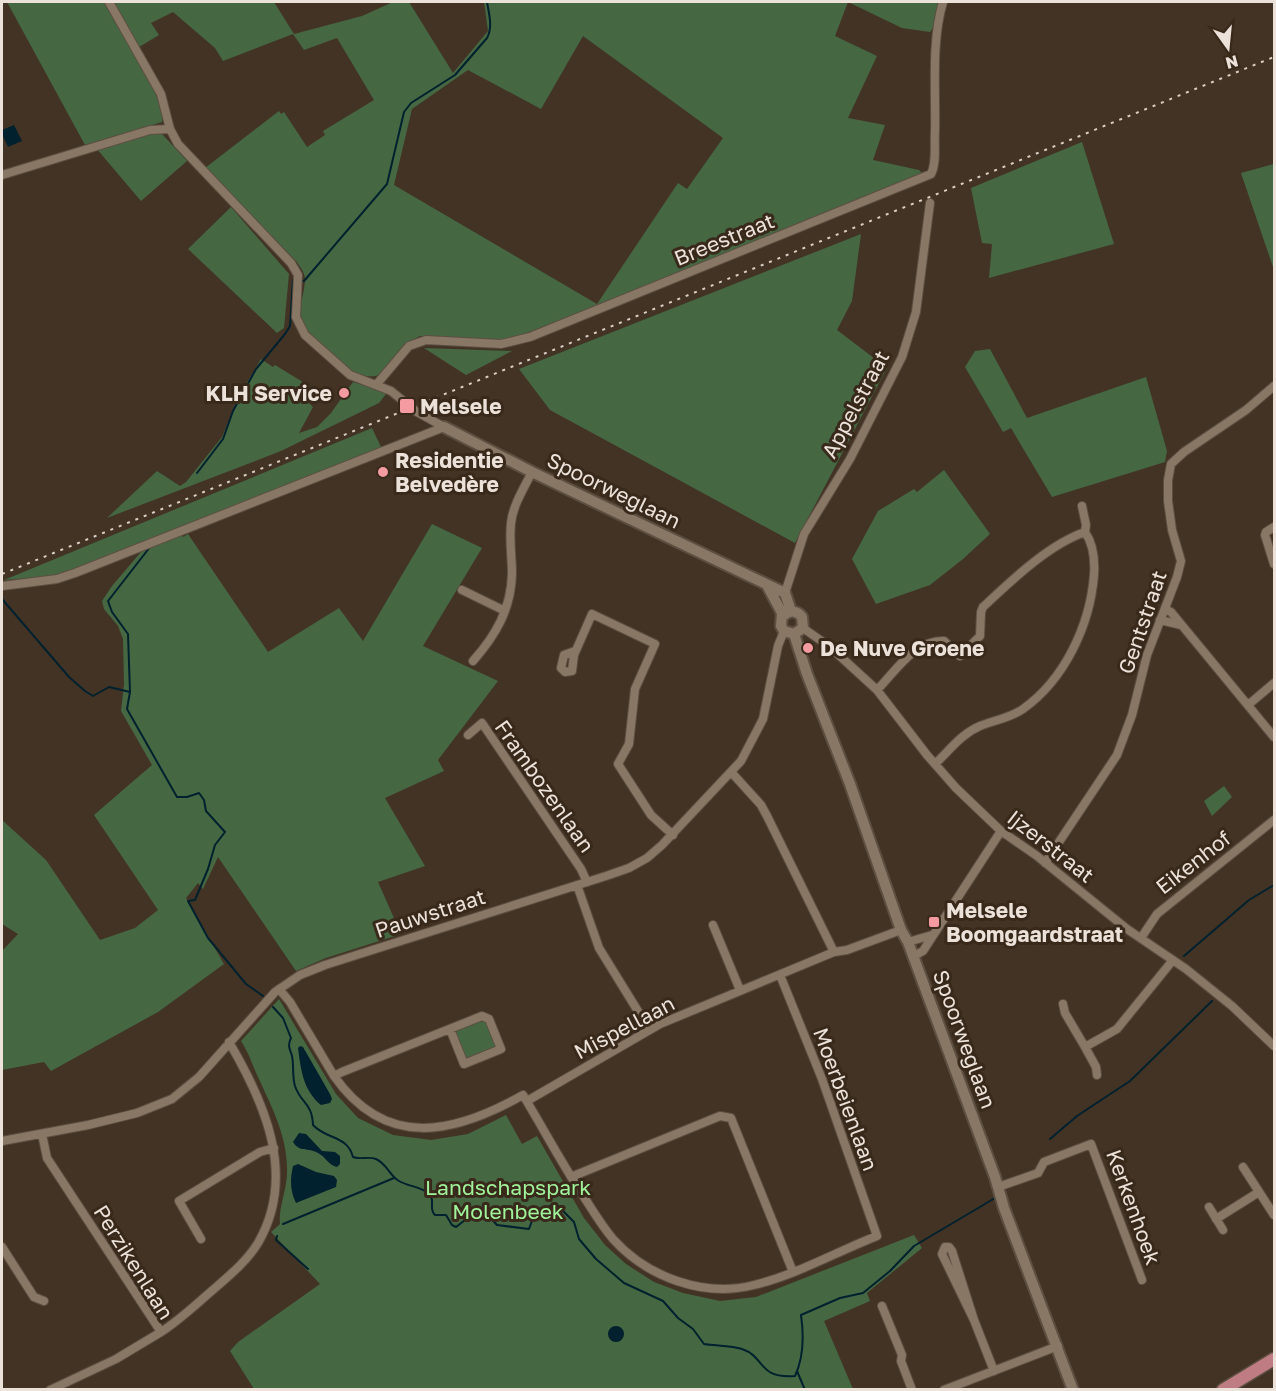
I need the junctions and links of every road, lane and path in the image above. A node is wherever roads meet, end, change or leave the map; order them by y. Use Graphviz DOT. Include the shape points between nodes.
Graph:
graph roads {
  1 [pos="109,2"];
  2 [pos="943,2"];
  3 [pos="170,129"];
  4 [pos="2,175"];
  5 [pos="930,203"];
  6 [pos="376,385"];
  7 [pos="1275,386"];
  8 [pos="444,427"];
  9 [pos="532,472"];
  10 [pos="1082,506"];
  11 [pos="1275,527"];
  12 [pos="1085,532"];
  13 [pos="1275,564"];
  14 [pos="767,585"];
  15 [pos="2,586"];
  16 [pos="462,590"];
  17 [pos="785,593"];
  18 [pos="1165,609"];
  19 [pos="505,611"];
  20 [pos="787,614"];
  21 [pos="1160,620"];
  22 [pos="1181,626"];
  23 [pos="794,631"];
  24 [pos="575,651"];
  25 [pos="473,661"];
  26 [pos="1275,683"];
  27 [pos="877,690"];
  28 [pos="1248,705"];
  29 [pos="468,735"];
  30 [pos="1275,737"];
  31 [pos="935,764"];
  32 [pos="732,773"];
  33 [pos="1275,820"];
  34 [pos="1001,831"];
  35 [pos="673,835"];
  36 [pos="1045,862"];
  37 [pos="587,882"];
  38 [pos="577,885"];
  39 [pos="713,925"];
  40 [pos="901,930"];
  41 [pos="932,935"];
  42 [pos="1141,938"];
  43 [pos="908,942"];
  44 [pos="834,952"];
  45 [pos="914,956"];
  46 [pos="1173,960"];
  47 [pos="780,975"];
  48 [pos="279,989"];
  49 [pos="740,990"];
  50 [pos="1063,1004"];
  51 [pos="450,1029"];
  52 [pos="649,1029"];
  53 [pos="229,1042"];
  54 [pos="1085,1047"];
  55 [pos="1275,1047"];
  56 [pos="1097,1075"];
  57 [pos="333,1076"];
  58 [pos="527,1101"];
  59 [pos="42,1134"];
  60 [pos="2,1141"];
  61 [pos="274,1148"];
  62 [pos="1243,1167"];
  63 [pos="571,1177"];
  64 [pos="998,1187"];
  65 [pos="1259,1191"];
  66 [pos="1209,1207"];
  67 [pos="1275,1215"];
  68 [pos="1216,1219"];
  69 [pos="1223,1230"];
  70 [pos="201,1239"];
  71 [pos="2,1247"];
  72 [pos="5,1261"];
  73 [pos="793,1272"];
  74 [pos="1142,1280"];
  75 [pos="44,1301"];
  76 [pos="882,1306"];
  77 [pos="974,1320"];
  78 [pos="161,1332"];
  79 [pos="1058,1346"];
  80 [pos="1275,1359"];
  81 [pos="994,1371"];
  82 [pos="50,1389"];
  83 [pos="912,1389"];
  84 [pos="944,1389"];
  85 [pos="1073,1389"];
  86 [pos="1223,1389"];
  1 -- 3 [label="street, Spoorweglaan" via="158,86"];
  2 -- 6 [label="street, Breestraat" via="937,37 933,171 927,176 530,337 501,344 417,342 409,346"];
  3 -- 4 [label="street" via="150,130"];
  3 -- 6 [label="street, Spoorweglaan" via="186,155 291,263 298,275 296,317 305,335 350,375"];
  5 -- 17 [label="street, Appelstraat" via="916,312 902,357 850,459 804,534"];
  6 -- 8 [label="street, Spoorweglaan"];
  7 -- 18 [label="street, Gentstraat" via="1171,464 1169,515 1181,561"];
  8 -- 9 [label="street, Spoorweglaan"];
  8 -- 15 [label="street" via="75,573"];
  9 -- 14 [label="street, Spoorweglaan"];
  9 -- 19 [label="street" via="511,523 512,577"];
  10 -- 12 [label="street"];
  11 -- 13 [label="street" via="1265,535"];
  12 -- 27 [label="street" via="1070,537 1015,577 983,607 980,636 960,656 944,641 915,650"];
  12 -- 31 [label="street" via="1092,542 1093,595 1078,641 1065,662 1024,709 963,736"];
  14 -- 17 [label="street, Spoorweglaan"];
  14 -- 20 [label="street, Spoorweglaan"];
  16 -- 19 [label="street"];
  17 -- 20 [label="street"];
  18 -- 21 [label="street, Gentstraat"];
  18 -- 22 [label="street"];
  19 -- 25 [label="street" via="500,626"];
  20 -- 23 [label="street, Spoorweglaan" via="781,621"];
  20 -- 23 [label="street, Spoorweglaan" via="796,612 802,617"];
  21 -- 22 [label="street"];
  21 -- 36 [label="street, Gentstraat" via="1117,755"];
  22 -- 28 [label="street"];
  23 -- 27 [label="street, Ijzerstraat" via="830,646"];
  23 -- 32 [label="street, Pauwstraat" via="778,646 763,720"];
  23 -- 40 [label="street, Spoorweglaan"];
  24 -- 35 [label="street" via="592,615 655,644 635,689 629,744 618,764 651,815"];
  26 -- 28 [label="street"];
  27 -- 31 [label="street, Ijzerstraat"];
  28 -- 30 [label="street"];
  29 -- 37 [label="street, Frambozenlaan" via="482,723"];
  31 -- 34 [label="street, Ijzerstraat"];
  32 -- 35 [label="street, Pauwstraat"];
  32 -- 44 [label="street" via="761,805"];
  33 -- 42 [label="street, Eikenhof" via="1156,914"];
  34 -- 36 [label="street, Ijzerstraat"];
  34 -- 41 [label="street"];
  35 -- 37 [label="street, Pauwstraat" via="629,868"];
  36 -- 42 [label="street, Ijzerstraat"];
  37 -- 38 [label="street, Pauwstraat"];
  38 -- 48 [label="street, Pauwstraat" via="325,965"];
  38 -- 52 [label="street" via="599,948"];
  39 -- 49 [label="street"];
  40 -- 43 [label="street, Spoorweglaan"];
  40 -- 44 [label="street, Mispellaan"];
  41 -- 43 [label="street"];
  41 -- 45 [label="street" via="923,951"];
  42 -- 46 [label="street, Ijzerstraat"];
  43 -- 45 [label="street, Spoorweglaan"];
  44 -- 47 [label="street, Mispellaan"];
  45 -- 64 [label="street, Spoorweglaan"];
  46 -- 54 [label="street" via="1117,1029"];
  46 -- 55 [label="street, Ijzerstraat" via="1232,1006"];
  47 -- 49 [label="street, Mispellaan"];
  47 -- 73 [label="street, Moerbeienlaan" via="822,1079 877,1236"];
  48 -- 53 [label="street, Pauwstraat"];
  48 -- 57 [label="street"];
  49 -- 52 [label="street, Mispellaan"];
  50 -- 54 [label="street"];
  51 -- 51 [label="street" via="482,1016 489,1019 501,1049 465,1068"];
  51 -- 57 [label="street"];
  52 -- 58 [label="street, Mispellaan"];
  53 -- 59 [label="street, Pauwstraat" via="199,1077 172,1099 137,1113"];
  53 -- 61 [label="street" via="253,1086"];
  54 -- 56 [label="street"];
  57 -- 58 [label="street, Mispellaan" via="362,1107 384,1121 423,1129 453,1126 523,1095"];
  58 -- 63 [label="street"];
  59 -- 60 [label="street, Pauwstraat"];
  59 -- 78 [label="street, Perzikenlaan" via="47,1158"];
  61 -- 70 [label="street" via="260,1152 179,1201"];
  61 -- 78 [label="street" via="277,1172 273,1206 258,1243 236,1269"];
  62 -- 65 [label="street"];
  63 -- 73 [label="street" via="614,1240 646,1266 682,1282 704,1289 733,1289"];
  63 -- 73 [label="street" via="720,1116 731,1118"];
  64 -- 74 [label="street, Kerkenhoek" via="1038,1173 1044,1162 1091,1144"];
  64 -- 79 [label="street, Spoorweglaan"];
  65 -- 67 [label="street"];
  65 -- 68 [label="street"];
  66 -- 68 [label="street"];
  68 -- 69 [label="street"];
  71 -- 72 [label="street"];
  72 -- 75 [label="street" via="34,1297"];
  76 -- 83 [label="street"];
  77 -- 77 [label="street" via="942,1254 945,1248 952,1251"];
  77 -- 81 [label="street"];
  78 -- 82 [label="street, Perzikenlaan" via="116,1359"];
  79 -- 81 [label="street"];
  79 -- 85 [label="street, Spoorweglaan"];
  80 -- 86 [label="main road"];
  81 -- 84 [label="street"];
}
